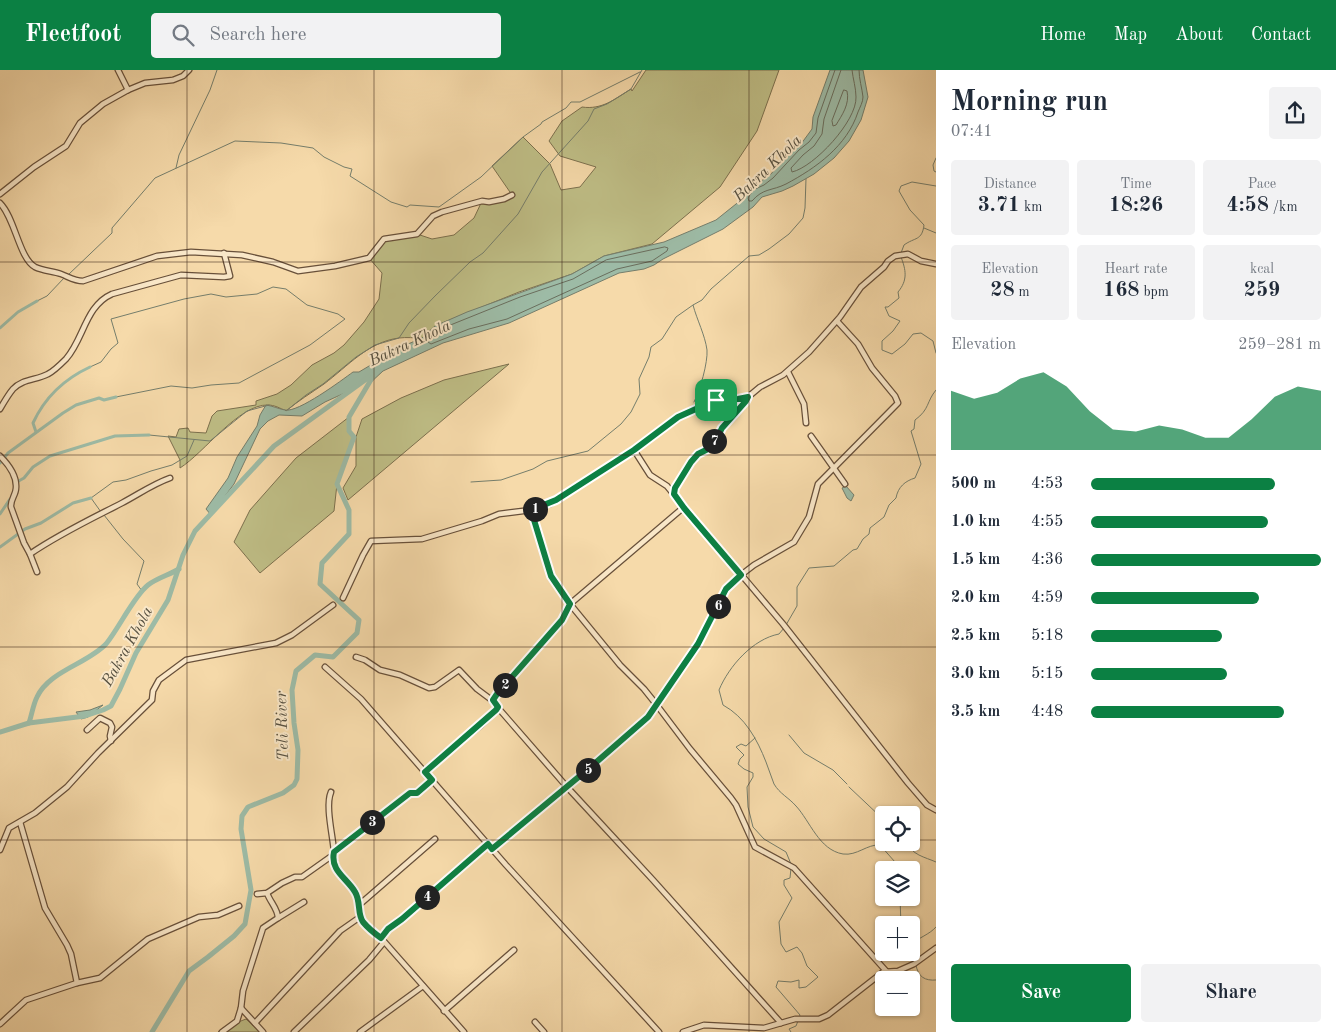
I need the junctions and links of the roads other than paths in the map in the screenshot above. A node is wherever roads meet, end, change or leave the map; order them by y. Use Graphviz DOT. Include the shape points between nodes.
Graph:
graph roads {
  1 [pos="118,70"];
  2 [pos="189,70"];
  3 [pos="128,90"];
  4 [pos="0,194"];
  5 [pos="512,195"];
  6 [pos="0,203"];
  7 [pos="224,253"];
  8 [pos="936,264"];
  9 [pos="837,321"];
  10 [pos="788,372"];
  11 [pos="748,397"];
  12 [pos="0,408"];
  13 [pos="806,423"];
  14 [pos="811,436"];
  15 [pos="634,450"];
  16 [pos="0,456"];
  17 [pos="4,463"];
  18 [pos="834,468"];
  19 [pos="170,478"];
  20 [pos="845,484"];
  21 [pos="674,494"];
  22 [pos="684,508"];
  23 [pos="531,510"];
  24 [pos="30,554"];
  25 [pos="38,572"];
  26 [pos="741,575"];
  27 [pos="343,598"];
  28 [pos="333,604"];
  29 [pos="570,604"];
  30 [pos="356,657"];
  31 [pos="325,667"];
  32 [pos="493,700"];
  33 [pos="656,704"];
  34 [pos="498,707"];
  35 [pos="87,730"];
  36 [pos="110,740"];
  37 [pos="425,772"];
  38 [pos="432,780"];
  39 [pos="567,787"];
  40 [pos="331,792"];
  41 [pos="936,810"];
  42 [pos="20,822"];
  43 [pos="435,839"];
  44 [pos="488,844"];
  45 [pos="492,849"];
  46 [pos="0,850"];
  47 [pos="334,854"];
  48 [pos="267,893"];
  49 [pos="257,894"];
  50 [pos="304,902"];
  51 [pos="359,905"];
  52 [pos="239,906"];
  53 [pos="360,916"];
  54 [pos="278,918"];
  55 [pos="383,940"];
  56 [pos="936,948"];
  57 [pos="514,950"];
  58 [pos="886,971"];
  59 [pos="898,971"];
  60 [pos="875,978"];
  61 [pos="77,983"];
  62 [pos="423,986"];
  63 [pos="241,1008"];
  64 [pos="444,1011"];
  65 [pos="535,1022"];
  66 [pos="255,1023"];
  67 [pos="781,1023"];
  68 [pos="0,1024"];
  69 [pos="746,1030"];
  70 [pos="222,1032"];
  71 [pos="263,1032"];
  72 [pos="294,1032"];
  73 [pos="360,1032"];
  74 [pos="464,1032"];
  75 [pos="544,1032"];
  76 [pos="660,1032"];
  77 [pos="683,1032"];
  1 -- 3 [label="street"];
  2 -- 3 [label="street" via="174,80 145,83"];
  3 -- 4 [label="street" via="90,113 66,146"];
  5 -- 7 [label="street" via="442,212 433,216 417,234 384,239 369,258 358,262 298,271 261,259"];
  6 -- 7 [label="street" via="30,263 77,281 83,282 157,256"];
  7 -- 12 [label="street" via="230,276 181,275 104,298 87,319 67,357 48,374 18,384"];
  8 -- 9 [label="street" via="902,254 888,261 861,287"];
  9 -- 10 [label="street"];
  9 -- 18 [label="street" via="858,344 898,404"];
  10 -- 11 [label="street"];
  10 -- 13 [label="street" via="804,404"];
  11 -- 15 [label="street" via="716,400 678,417"];
  11 -- 21 [label="street" via="706,450 691,462"];
  14 -- 18 [label="street"];
  15 -- 21 [label="street" via="650,475"];
  15 -- 23 [label="street" via="556,500"];
  16 -- 17 [label="street"];
  17 -- 24 [label="street" via="14,478 16,488 11,507"];
  18 -- 20 [label="street"];
  18 -- 26 [label="street" via="818,484 809,517 794,542"];
  19 -- 24 [label="street" via="65,532"];
  21 -- 22 [label="street"];
  22 -- 26 [label="street"];
  22 -- 29 [label="street"];
  23 -- 27 [label="street" via="491,516 422,539 372,541"];
  23 -- 29 [label="street" via="551,576"];
  24 -- 25 [label="street"];
  26 -- 33 [label="street" via="726,589 698,644"];
  26 -- 41 [label="street" via="904,778 927,805"];
  28 -- 36 [label="street" via="276,643 186,660 159,680 152,700"];
  29 -- 32 [label="street" via="562,620"];
  29 -- 33 [label="street"];
  30 -- 32 [label="street" via="380,670 429,688 459,670"];
  31 -- 37 [label="street" via="361,699"];
  32 -- 34 [label="street"];
  33 -- 39 [label="street" via="648,717"];
  33 -- 58 [label="street" via="736,805 754,847 794,868"];
  34 -- 37 [label="street"];
  34 -- 39 [label="street"];
  35 -- 36 [label="street" via="100,718 112,727"];
  36 -- 42 [label="street" via="67,787"];
  37 -- 38 [label="street"];
  38 -- 44 [label="street"];
  38 -- 47 [label="street" via="418,793 410,793"];
  39 -- 45 [label="street"];
  39 -- 67 [label="street"];
  40 -- 47 [label="street"];
  42 -- 46 [label="street" via="9,828"];
  42 -- 61 [label="street" via="45,908 71,954"];
  43 -- 51 [label="street"];
  44 -- 45 [label="street"];
  44 -- 55 [label="street" via="388,929"];
  45 -- 76 [label="street"];
  47 -- 48 [label="street" via="304,876 295,877"];
  47 -- 51 [label="street" via="338,871 356,892"];
  48 -- 49 [label="street"];
  48 -- 54 [label="street"];
  50 -- 54 [label="street"];
  51 -- 53 [label="street"];
  52 -- 61 [label="street" via="218,915 199,917 156,935 100,978"];
  53 -- 55 [label="street"];
  53 -- 66 [label="street" via="334,937"];
  54 -- 63 [label="street" via="263,928 243,991"];
  55 -- 62 [label="street"];
  55 -- 72 [label="street" via="368,960"];
  56 -- 59 [label="street"];
  57 -- 64 [label="street"];
  60 -- 67 [label="street" via="828,1015"];
  61 -- 68 [label="street" via="26,1000"];
  62 -- 64 [label="street"];
  62 -- 73 [label="street"];
  63 -- 66 [label="street"];
  63 -- 70 [label="street" via="237,1021"];
  64 -- 74 [label="street"];
  65 -- 75 [label="street"];
  66 -- 71 [label="street"];
  67 -- 69 [label="street"];
  69 -- 77 [label="street" via="704,1026"];
}
